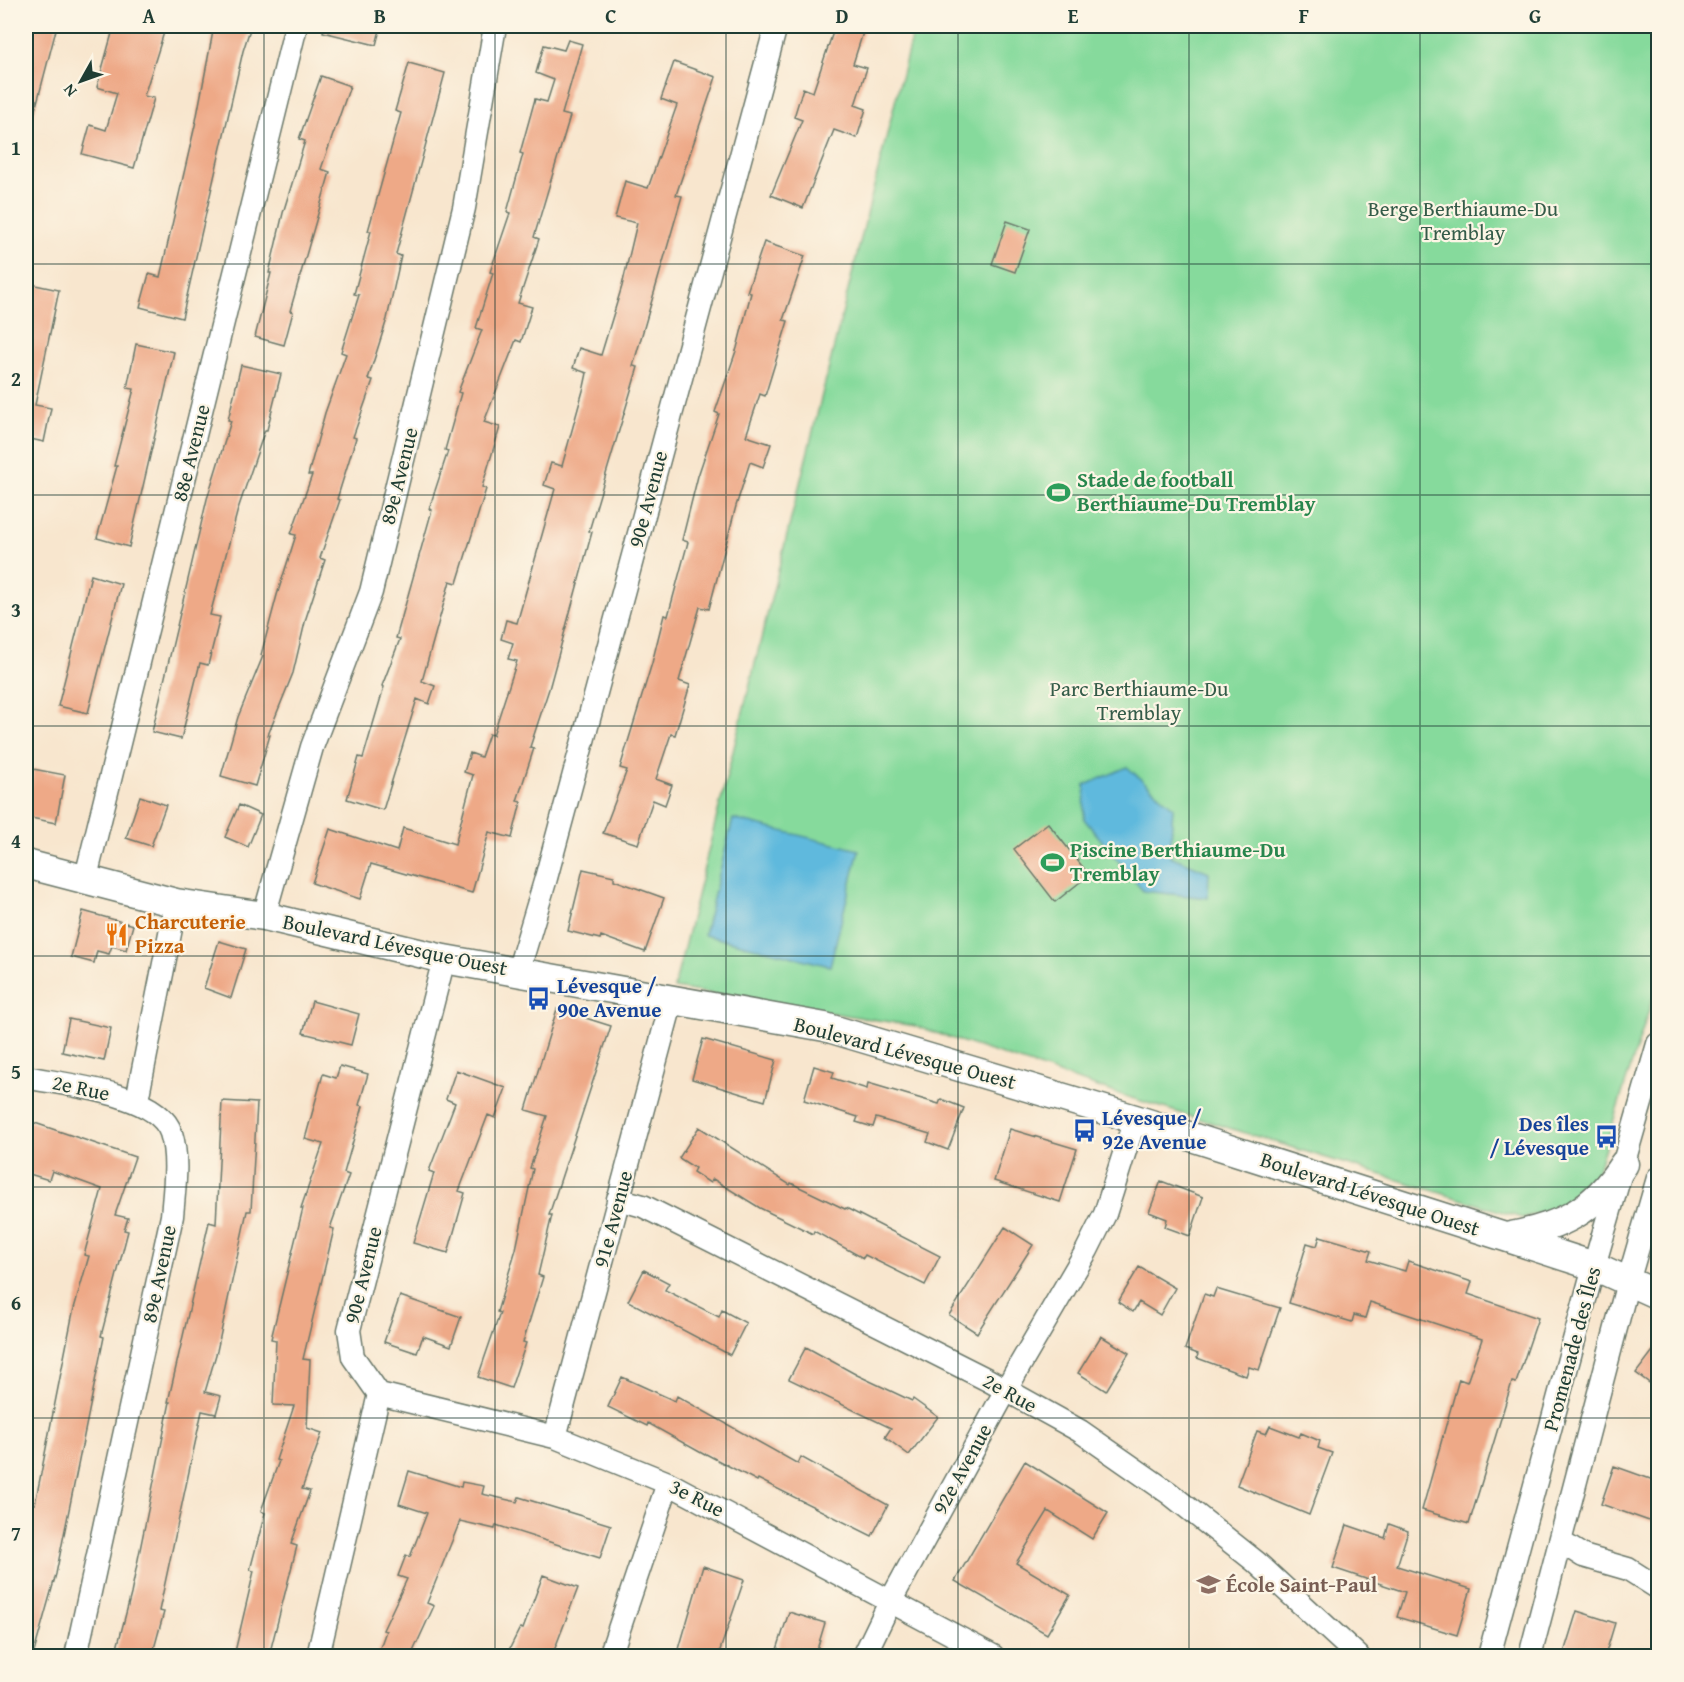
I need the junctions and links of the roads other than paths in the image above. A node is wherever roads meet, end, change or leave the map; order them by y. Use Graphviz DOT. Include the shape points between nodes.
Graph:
graph roads {
  1 [pos="296,26"];
  2 [pos="495,26"];
  3 [pos="776,26"];
  4 [pos="26,864"];
  5 [pos="85,881"];
  6 [pos="176,903"];
  7 [pos="264,916"];
  8 [pos="444,959"];
  9 [pos="518,972"];
  10 [pos="672,1000"];
  11 [pos="1659,1044"];
  12 [pos="26,1077"];
  13 [pos="137,1100"];
  14 [pos="1136,1119"];
  15 [pos="1624,1164"];
  16 [pos="1659,1178"];
  17 [pos="618,1199"];
  18 [pos="1505,1237"];
  19 [pos="1594,1266"];
  20 [pos="1628,1282"];
  21 [pos="1659,1295"];
  22 [pos="1006,1390"];
  23 [pos="379,1394"];
  24 [pos="555,1437"];
  25 [pos="668,1483"];
  26 [pos="1561,1542"];
  27 [pos="1659,1588"];
  28 [pos="891,1600"];
  29 [pos="76,1656"];
  30 [pos="318,1656"];
  31 [pos="610,1656"];
  32 [pos="864,1656"];
  33 [pos="993,1656"];
  34 [pos="1358,1656"];
  35 [pos="1489,1656"];
  36 [pos="1530,1656"];
  1 -- 5 [label="street, 88e Avenue"];
  2 -- 7 [label="street, 89e Avenue" via="464,208 370,592 312,747"];
  3 -- 9 [label="street, 90e Avenue" via="550,867"];
  4 -- 5 [label="street, Boulevard Lévesque Ouest"];
  5 -- 6 [label="street, Boulevard Lévesque Ouest"];
  6 -- 7 [label="street, Boulevard Lévesque Ouest"];
  6 -- 13 [label="street"];
  7 -- 8 [label="street, Boulevard Lévesque Ouest"];
  8 -- 9 [label="street, Boulevard Lévesque Ouest"];
  8 -- 23 [label="street, 90e Avenue" via="349,1329 353,1357"];
  9 -- 10 [label="street, Boulevard Lévesque Ouest"];
  10 -- 14 [label="street, Boulevard Lévesque Ouest" via="825,1027"];
  10 -- 17 [label="street, 91e Avenue"];
  11 -- 15 [label="street, Promenade des Îles"];
  12 -- 13 [label="street, 2e Rue"];
  13 -- 29 [label="street, 89e Avenue" via="159,1113 171,1132 172,1216"];
  14 -- 18 [label="street, Boulevard Lévesque Ouest"];
  14 -- 22 [label="street, 92e Avenue" via="1101,1223"];
  15 -- 18 [label="street" via="1589,1206 1572,1218"];
  15 -- 19 [label="street, Promenade des Îles"];
  16 -- 20 [label="street, Promenade des Îles"];
  17 -- 22 [label="street, 2e Rue" via="643,1206"];
  17 -- 24 [label="street, 91e Avenue"];
  18 -- 19 [label="street, Boulevard Lévesque Ouest"];
  19 -- 20 [label="street, Boulevard Lévesque Ouest"];
  19 -- 35 [label="street, Promenade des Îles"];
  20 -- 21 [label="street, Boulevard Lévesque Ouest"];
  20 -- 26 [label="street, Promenade des Îles"];
  22 -- 28 [label="street, 92e Avenue"];
  22 -- 34 [label="street, 2e Rue" via="1080,1431 1169,1492 1256,1562"];
  23 -- 24 [label="street, 3e Rue"];
  23 -- 30 [label="street"];
  24 -- 25 [label="street, 3e Rue"];
  25 -- 28 [label="street, 3e Rue"];
  25 -- 31 [label="street"];
  26 -- 27 [label="street" via="1583,1556 1628,1569"];
  26 -- 36 [label="street, Promenade des Îles"];
  28 -- 32 [label="street, 92e Avenue"];
  28 -- 33 [label="street, 3e Rue"];
}
